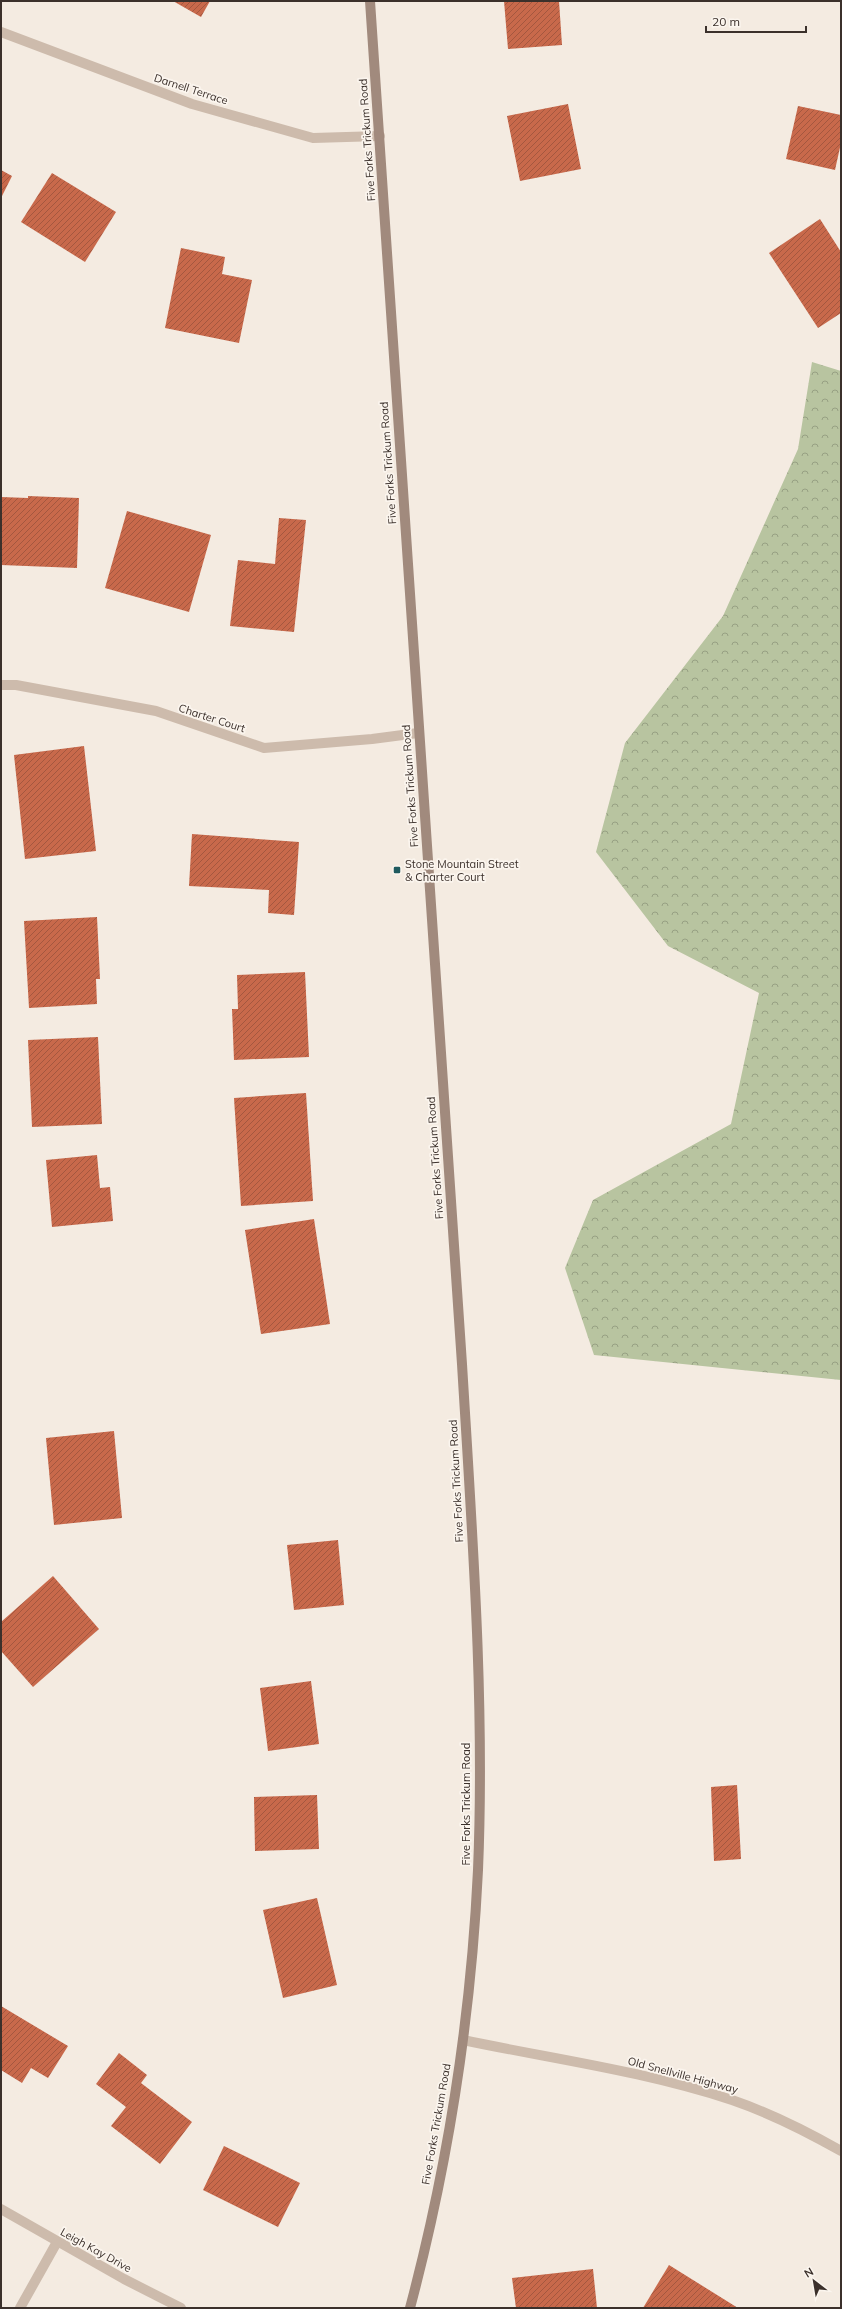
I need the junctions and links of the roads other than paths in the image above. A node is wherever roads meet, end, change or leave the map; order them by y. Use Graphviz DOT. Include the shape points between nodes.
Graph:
graph roads {
  1 [pos="370,1"];
  2 [pos="1,32"];
  3 [pos="380,136"];
  4 [pos="1,685"];
  5 [pos="418,733"];
  6 [pos="463,2040"];
  7 [pos="841,2151"];
  8 [pos="1,2209"];
  9 [pos="57,2242"];
  10 [pos="20,2308"];
  11 [pos="181,2308"];
  12 [pos="410,2308"];
  1 -- 3 [label="main road, Five Forks Trickum Road"];
  2 -- 3 [label="street, Darnell Terrace" via="192,104 312,138"];
  3 -- 5 [label="main road, Five Forks Trickum Road"];
  4 -- 5 [label="street, Charter Court" via="16,684 156,711 264,748"];
  5 -- 6 [label="main road, Five Forks Trickum Road" via="470,1494 478,1697 478,1871"];
  6 -- 7 [label="street, Old Snellville Highway" via="648,2076 732,2100 804,2130"];
  6 -- 12 [label="main road, Five Forks Trickum Road" via="447,2143"];
  8 -- 9 [label="street, Leigh Kay Drive"];
  9 -- 10 [label="street"];
  9 -- 11 [label="street, Leigh Kay Drive"];
}
